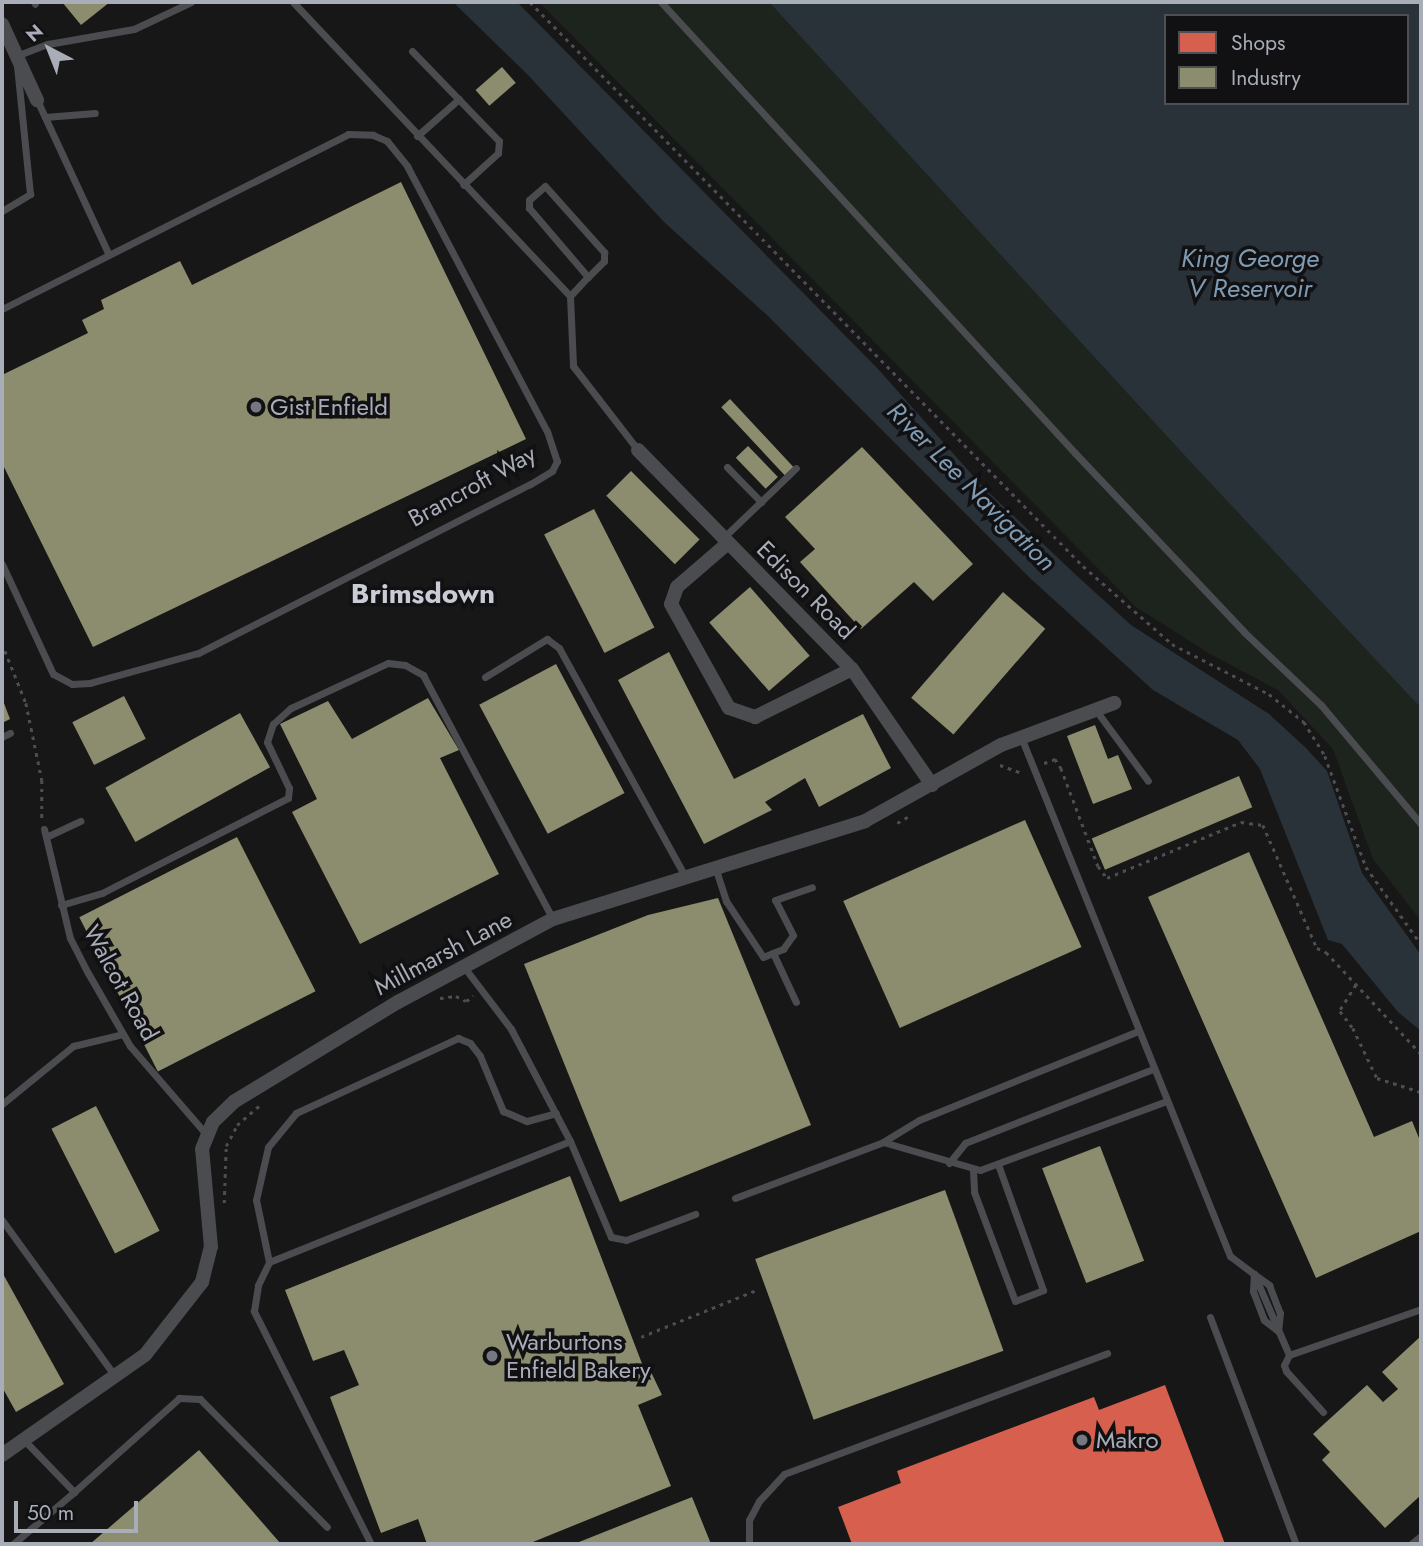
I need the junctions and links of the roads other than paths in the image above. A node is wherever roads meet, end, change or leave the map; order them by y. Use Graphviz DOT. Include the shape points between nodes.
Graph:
graph roads {
  1 [pos="191,2"];
  2 [pos="293,2"];
  3 [pos="661,2"];
  4 [pos="2,24"];
  5 [pos="412,51"];
  6 [pos="16,56"];
  7 [pos="459,99"];
  8 [pos="37,100"];
  9 [pos="95,113"];
  10 [pos="45,117"];
  11 [pos="417,136"];
  12 [pos="463,185"];
  13 [pos="2,211"];
  14 [pos="108,253"];
  15 [pos="588,277"];
  16 [pos="570,296"];
  17 [pos="2,309"];
  18 [pos="638,450"];
  19 [pos="727,467"];
  20 [pos="796,468"];
  21 [pos="761,502"];
  22 [pos="725,541"];
  23 [pos="2,564"];
  24 [pos="852,669"];
  25 [pos="485,677"];
  26 [pos="1114,703"];
  27 [pos="1095,709"];
  28 [pos="1021,737"];
  29 [pos="1147,781"];
  30 [pos="932,785"];
  31 [pos="81,821"];
  32 [pos="1421,824"];
  33 [pos="716,870"];
  34 [pos="686,878"];
  35 [pos="812,887"];
  36 [pos="61,905"];
  37 [pos="553,919"];
  38 [pos="773,953"];
  39 [pos="464,967"];
  40 [pos="796,1002"];
  41 [pos="1138,1031"];
  42 [pos="122,1034"];
  43 [pos="1153,1069"];
  44 [pos="1167,1101"];
  45 [pos="2,1104"];
  46 [pos="555,1113"];
  47 [pos="206,1135"];
  48 [pos="570,1141"];
  49 [pos="883,1142"];
  50 [pos="949,1163"];
  51 [pos="998,1164"];
  52 [pos="973,1170"];
  53 [pos="735,1198"];
  54 [pos="695,1214"];
  55 [pos="2,1220"];
  56 [pos="269,1262"];
  57 [pos="1254,1274"];
  58 [pos="1421,1309"];
  59 [pos="1210,1317"];
  60 [pos="1278,1331"];
  61 [pos="1107,1353"];
  62 [pos="1289,1355"];
  63 [pos="116,1377"];
  64 [pos="1323,1412"];
  65 [pos="25,1441"];
  66 [pos="2,1455"];
  67 [pos="74,1492"];
  68 [pos="327,1528"];
  69 [pos="1421,1536"];
  70 [pos="13,1544"];
  71 [pos="371,1544"];
  72 [pos="749,1544"];
  73 [pos="1296,1544"];
  74 [pos="1412,1544"];
  1 -- 6 [label="lane" via="134,29 48,44"];
  2 -- 11 [label="lane"];
  3 -- 32 [label="lane" via="1056,433 1244,632 1321,705"];
  4 -- 6 [label="street"];
  5 -- 7 [label="lane"];
  6 -- 8 [label="street"];
  6 -- 13 [label="lane" via="30,194"];
  7 -- 11 [label="lane"];
  7 -- 12 [label="lane" via="501,147"];
  8 -- 10 [label="lane"];
  9 -- 10 [label="lane"];
  10 -- 14 [label="lane"];
  11 -- 12 [label="lane"];
  12 -- 16 [label="lane"];
  14 -- 17 [label="lane, Brancroft Way"];
  14 -- 23 [label="lane, Brancroft Way" via="348,134 362,132 387,141 414,178 547,431 557,461 552,471 530,484 198,653 90,683 72,684 53,674"];
  15 -- 15 [label="lane" via="529,208 529,200 545,186 604,252 604,261"];
  15 -- 16 [label="lane"];
  16 -- 18 [label="lane" via="573,366"];
  18 -- 22 [label="street, Edison Road"];
  19 -- 21 [label="lane"];
  20 -- 21 [label="lane"];
  21 -- 22 [label="lane"];
  22 -- 24 [label="street, Edison Road"];
  22 -- 24 [label="street, Edison Road" via="677,587 671,604 729,708 755,717"];
  24 -- 30 [label="street, Edison Road"];
  25 -- 34 [label="lane" via="547,639 559,648"];
  26 -- 27 [label="street, Millmarsh Lane"];
  27 -- 28 [label="street, Millmarsh Lane"];
  27 -- 29 [label="lane"];
  28 -- 30 [label="street, Millmarsh Lane"];
  28 -- 41 [label="lane"];
  30 -- 33 [label="street, Millmarsh Lane" via="865,821"];
  31 -- 36 [label="lane, Walcot Road" via="45,833"];
  33 -- 34 [label="street, Millmarsh Lane"];
  33 -- 38 [label="lane" via="726,901 762,957"];
  34 -- 37 [label="street, Millmarsh Lane"];
  35 -- 38 [label="lane" via="775,900 793,934 783,949"];
  36 -- 37 [label="lane" via="102,893 288,798 289,788 267,742 273,724 291,709 388,663 405,665 423,675"];
  36 -- 42 [label="lane, Walcot Road" via="70,938"];
  37 -- 39 [label="street, Millmarsh Lane"];
  38 -- 40 [label="lane"];
  39 -- 46 [label="lane" via="511,1029"];
  39 -- 47 [label="street, Millmarsh Lane" via="263,1082 223,1110"];
  41 -- 43 [label="lane"];
  41 -- 49 [label="lane" via="919,1120"];
  42 -- 45 [label="lane" via="73,1046"];
  42 -- 47 [label="lane, Walcot Road"];
  43 -- 44 [label="lane"];
  43 -- 50 [label="lane" via="965,1143"];
  44 -- 51 [label="lane"];
  44 -- 57 [label="lane" via="1230,1256"];
  46 -- 48 [label="lane"];
  46 -- 56 [label="lane" via="527,1121 503,1111 480,1056 470,1043 457,1038 296,1113 268,1147 256,1200"];
  47 -- 63 [label="street, Millmarsh Lane" via="201,1170 211,1247 202,1282 162,1338"];
  48 -- 54 [label="lane" via="611,1237 626,1240"];
  48 -- 56 [label="lane"];
  49 -- 50 [label="lane"];
  49 -- 53 [label="lane"];
  50 -- 52 [label="lane"];
  51 -- 52 [label="lane"];
  51 -- 52 [label="lane" via="1043,1290 1015,1301 974,1192"];
  55 -- 63 [label="lane"];
  56 -- 71 [label="lane" via="258,1285 254,1311"];
  57 -- 60 [label="lane" via="1253,1291 1264,1320"];
  57 -- 60 [label="lane" via="1269,1284 1280,1313"];
  58 -- 62 [label="lane"];
  59 -- 73 [label="lane"];
  60 -- 62 [label="lane"];
  61 -- 72 [label="lane" via="784,1474 759,1500 749,1520"];
  62 -- 64 [label="lane" via="1286,1371"];
  63 -- 65 [label="street, Millmarsh Lane"];
  65 -- 66 [label="street, Millmarsh Lane"];
  65 -- 67 [label="lane"];
  67 -- 68 [label="lane" via="179,1398 200,1399"];
  67 -- 70 [label="lane"];
  69 -- 74 [label="lane"];
}
